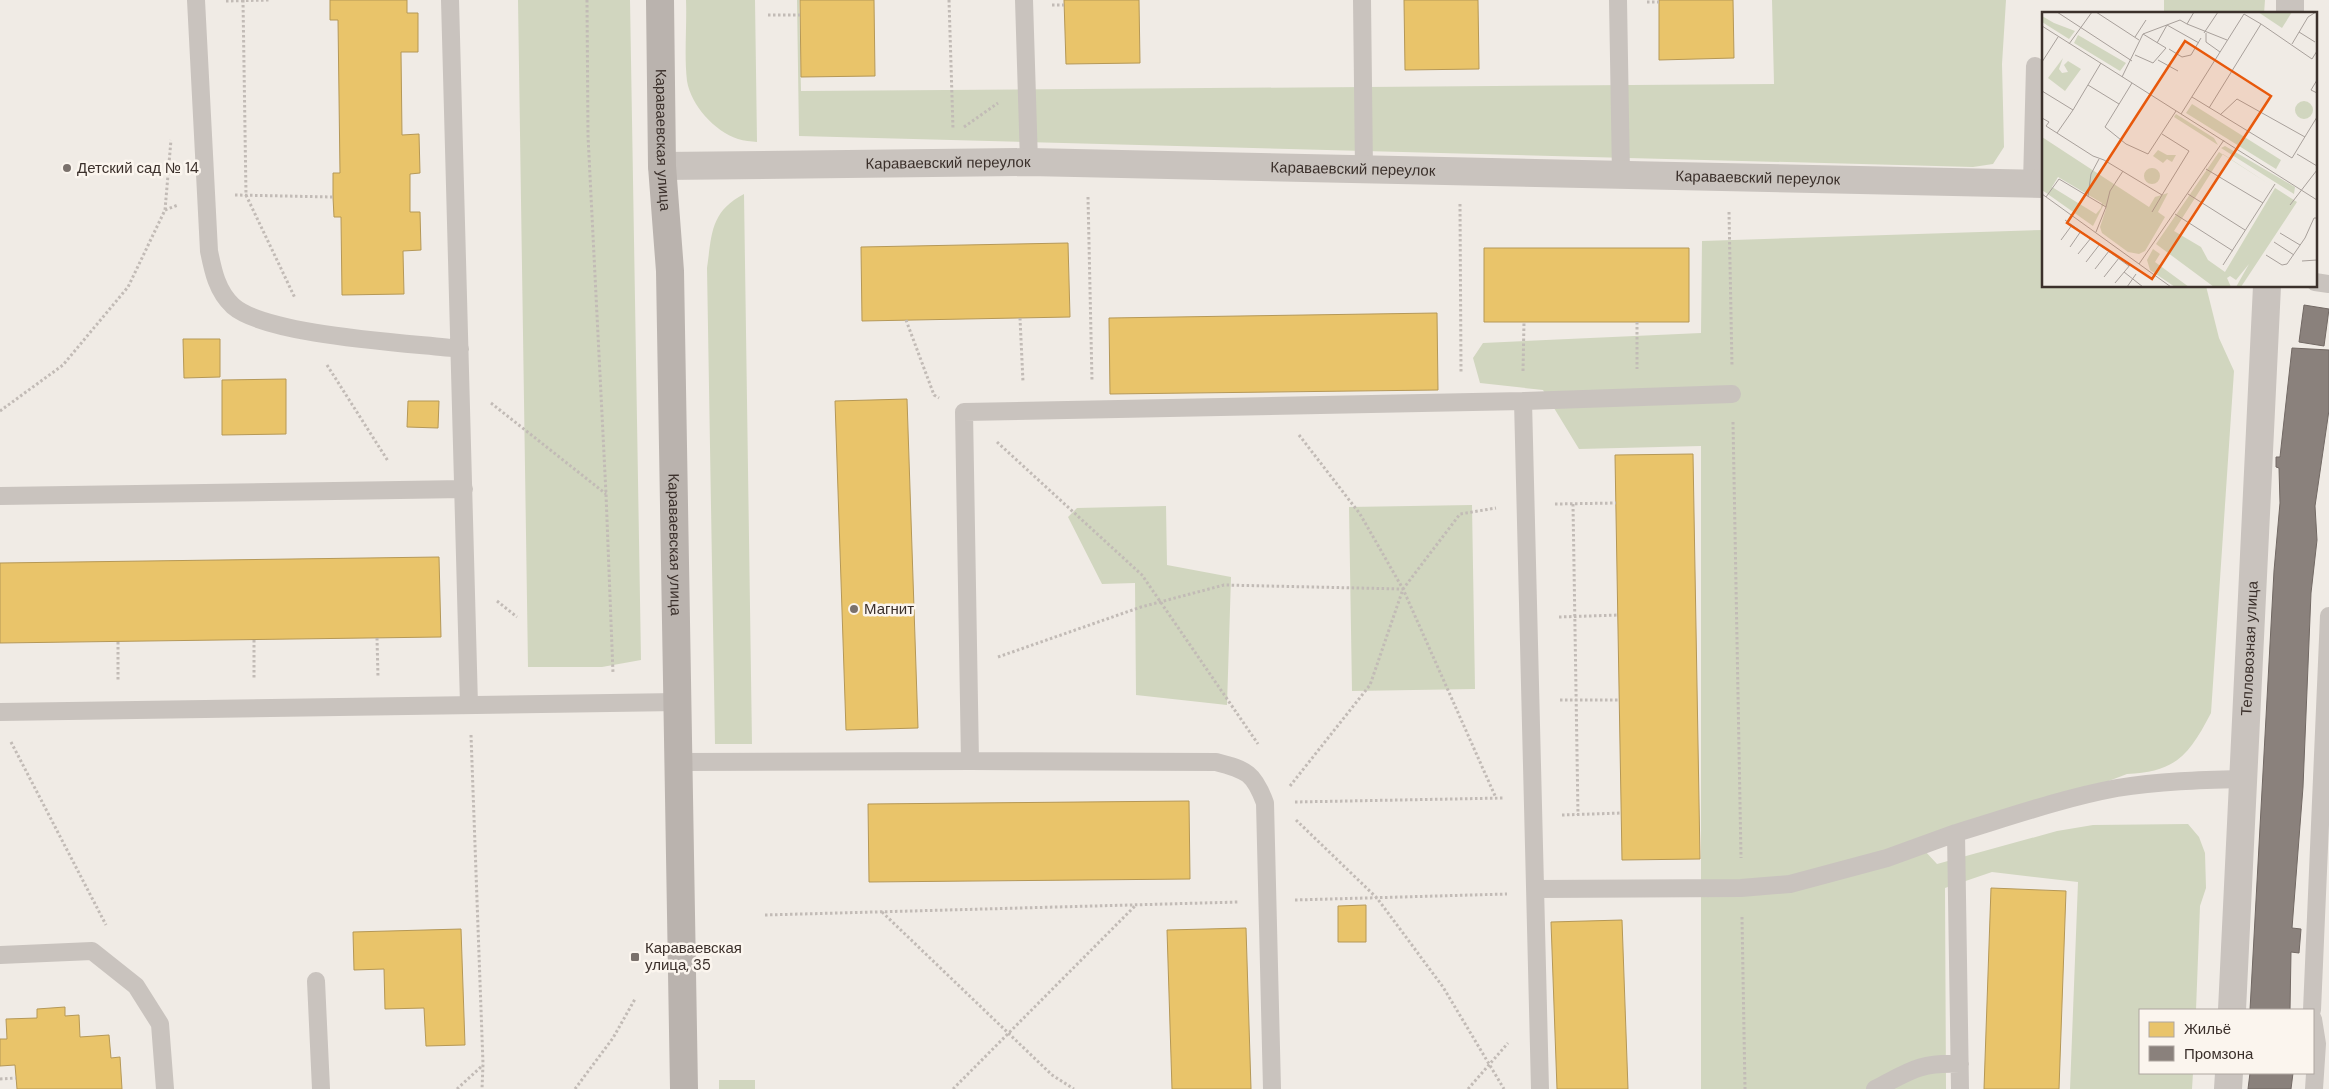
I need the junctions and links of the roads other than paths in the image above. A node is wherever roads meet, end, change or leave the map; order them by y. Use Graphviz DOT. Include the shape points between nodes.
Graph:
graph roads {
  1 [pos="450,0"];
  2 [pos="660,0"];
  3 [pos="1024,0"];
  4 [pos="1362,0"];
  5 [pos="1618,0"];
  6 [pos="196,1"];
  7 [pos="2035,66"];
  8 [pos="1030,162"];
  9 [pos="662,166"];
  10 [pos="1364,170"];
  11 [pos="1621,175"];
  12 [pos="2037,184"];
  13 [pos="2316,282"];
  14 [pos="2329,284"];
  15 [pos="2267,288"];
  16 [pos="460,349"];
  17 [pos="1732,394"];
  18 [pos="1523,401"];
  19 [pos="464,489"];
  20 [pos="0,496"];
  21 [pos="2329,616"];
  22 [pos="2328,667"];
  23 [pos="678,702"];
  24 [pos="470,705"];
  25 [pos="0,712"];
  26 [pos="970,761"];
  27 [pos="679,762"];
  28 [pos="2243,779"];
  29 [pos="2325,793"];
  30 [pos="1956,833"];
  31 [pos="1536,889"];
  32 [pos="2322,913"];
  33 [pos="0,955"];
  34 [pos="316,981"];
  35 [pos="2232,1009"];
  36 [pos="2312,1009"];
  37 [pos="2319,1027"];
  38 [pos="1960,1064"];
  39 [pos="2229,1074"];
  40 [pos="165,1089"];
  41 [pos="321,1089"];
  42 [pos="684,1089"];
  43 [pos="1272,1089"];
  44 [pos="1540,1089"];
  45 [pos="1875,1089"];
  46 [pos="1960,1089"];
  47 [pos="2228,1089"];
  48 [pos="2314,1089"];
  1 -- 16 [label="lane"];
  2 -- 9 [label="street, Караваевская улица"];
  3 -- 8 [label="lane"];
  4 -- 10 [label="lane"];
  5 -- 11 [label="lane"];
  6 -- 16 [label="lane" via="208,251 216,283 233,306 255,319 310,332"];
  7 -- 12 [label="lane"];
  8 -- 9 [label="street, Караваевский переулок"];
  8 -- 10 [label="street, Караваевский переулок"];
  9 -- 23 [label="street, Караваевская улица" via="670,271"];
  10 -- 11 [label="street, Караваевский переулок"];
  11 -- 12 [label="street, Караваевский переулок"];
  13 -- 14 [label="lane"];
  15 -- 28 [label="street, Тепловозная улица"];
  16 -- 19 [label="lane"];
  17 -- 18 [label="lane"];
  18 -- 26 [label="lane" via="964,412"];
  18 -- 31 [label="lane"];
  19 -- 20 [label="lane"];
  19 -- 24 [label="lane"];
  21 -- 22 [label="lane"];
  22 -- 29 [label="lane"];
  23 -- 24 [label="lane"];
  23 -- 27 [label="street, Караваевская улица"];
  24 -- 25 [label="lane"];
  26 -- 27 [label="lane"];
  26 -- 43 [label="lane" via="1216,762 1238,768 1257,781 1271,803 1268,901"];
  27 -- 42 [label="street, Караваевская улица"];
  28 -- 30 [label="lane" via="2177,781 2117,788"];
  28 -- 35 [label="street, Тепловозная улица"];
  29 -- 32 [label="lane"];
  30 -- 31 [label="lane" via="1887,858 1790,884 1741,888"];
  30 -- 38 [label="lane"];
  31 -- 44 [label="lane"];
  32 -- 36 [label="lane"];
  33 -- 40 [label="lane" via="92,950 136,986 160,1024"];
  34 -- 41 [label="lane"];
  37 -- 48 [label="lane"];
  38 -- 45 [label="lane" via="1934,1063 1914,1068"];
  38 -- 46 [label="lane"];
  39 -- 47 [label="street"];
}
